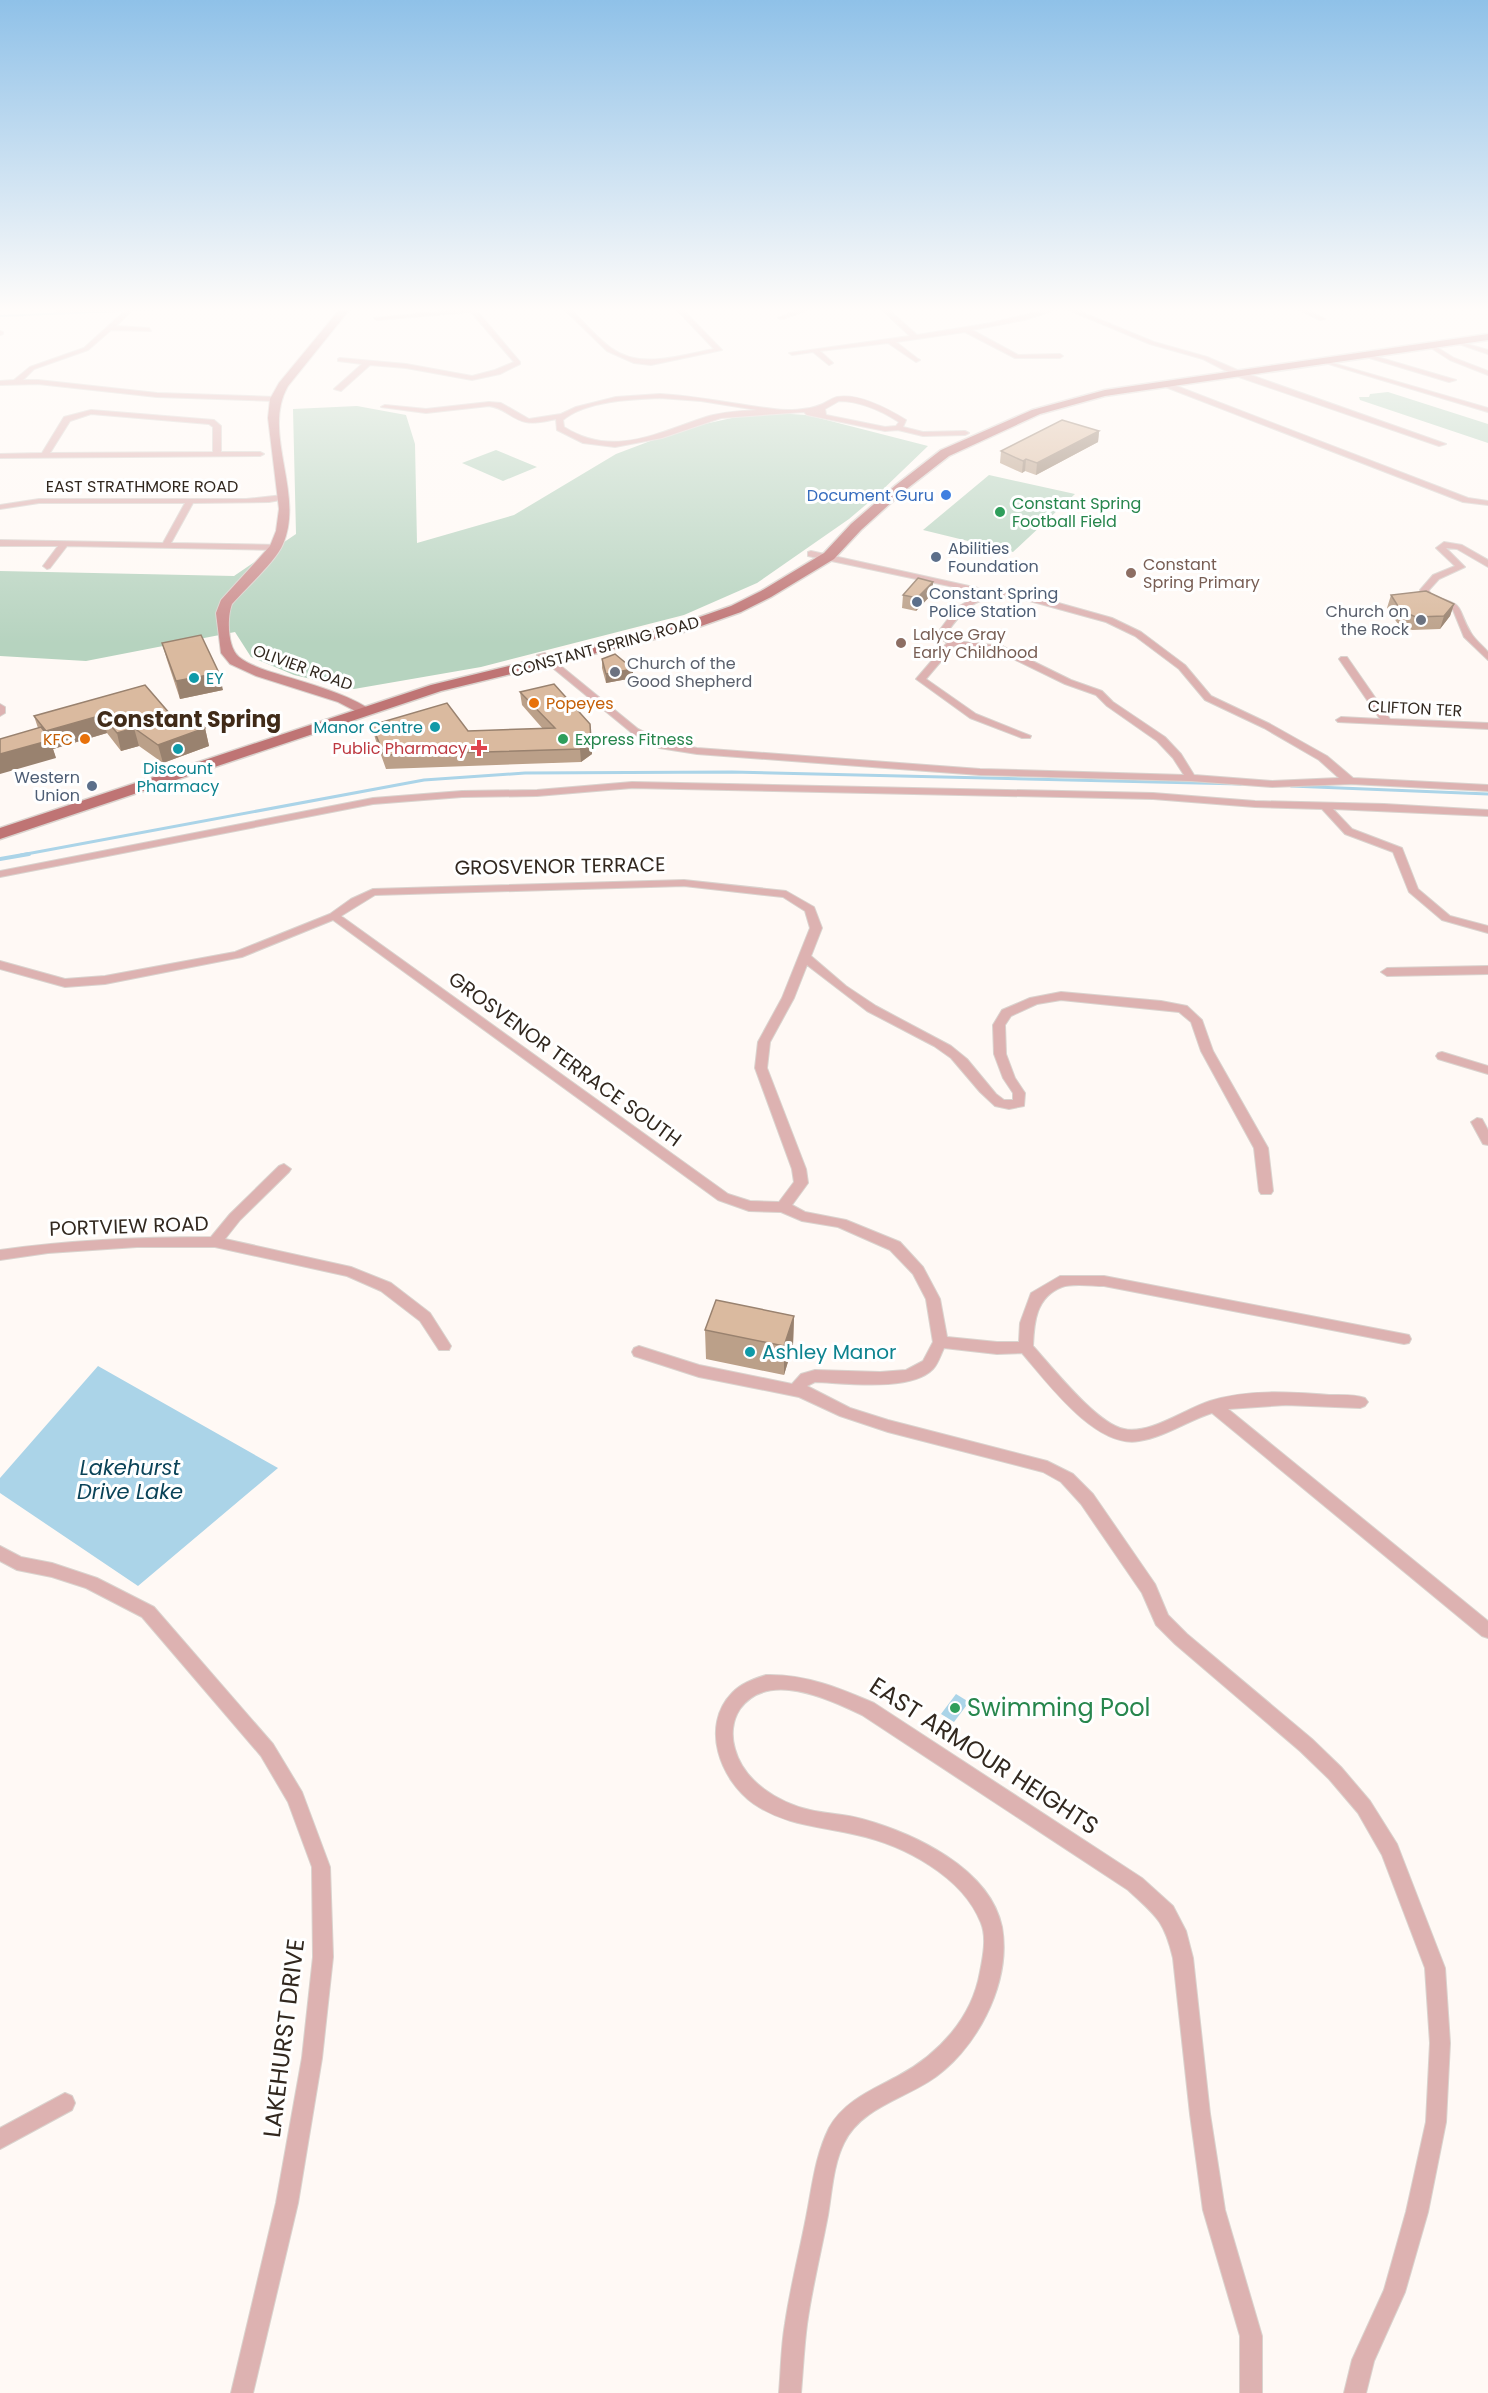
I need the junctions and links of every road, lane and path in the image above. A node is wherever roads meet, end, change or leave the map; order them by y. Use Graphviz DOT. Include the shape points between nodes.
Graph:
graph roads {
  1 [pos="66,421"];
  2 [pos="195,421"];
  3 [pos="273,421"];
  4 [pos="533,421"];
  5 [pos="537,421"];
  6 [pos="559,421"];
  7 [pos="702,421"];
  8 [pos="850,421"];
  9 [pos="901,421"];
  10 [pos="997,421"];
  11 [pos="1018,421"];
  12 [pos="1261,421"];
  13 [pos="1375,421"];
  14 [pos="560,428"];
  15 [pos="898,428"];
  16 [pos="965,433"];
  17 [pos="1442,444"];
  18 [pos="217,453"];
  19 [pos="260,454"];
  20 [pos="45,455"];
  21 [pos="0,456"];
  22 [pos="283,497"];
  23 [pos="190,501"];
  24 [pos="1488,504"];
  25 [pos="0,507"];
  26 [pos="15,542"];
  27 [pos="0,543"];
  28 [pos="64,543"];
  29 [pos="166,545"];
  30 [pos="276,548"];
  31 [pos="7,551"];
  32 [pos="811,554"];
  33 [pos="829,556"];
  34 [pos="1488,564"];
  35 [pos="47,566"];
  36 [pos="1000,594"];
  37 [pos="952,643"];
  38 [pos="1488,657"];
  39 [pos="545,658"];
  40 [pos="1344,659"];
  41 [pos="0,707"];
  42 [pos="357,707"];
  43 [pos="0,713"];
  44 [pos="1341,720"];
  45 [pos="1387,722"];
  46 [pos="1488,726"];
  47 [pos="1026,736"];
  48 [pos="1191,778"];
  49 [pos="1351,780"];
  50 [pos="1488,788"];
  51 [pos="1325,805"];
  52 [pos="1488,813"];
  53 [pos="0,827"];
  54 [pos="0,834"];
  55 [pos="0,874"];
  56 [pos="334,916"];
  57 [pos="1488,930"];
  58 [pos="805,957"];
  59 [pos="0,965"];
  60 [pos="1488,970"];
  61 [pos="1387,972"];
  62 [pos="1442,1056"];
  63 [pos="1488,1070"];
  64 [pos="1477,1122"];
  65 [pos="1488,1141"];
  66 [pos="284,1169"];
  67 [pos="1266,1191"];
  68 [pos="783,1207"];
  69 [pos="215,1242"];
  70 [pos="0,1255"];
  71 [pos="1404,1339"];
  72 [pos="940,1342"];
  73 [pos="444,1346"];
  74 [pos="1026,1347"];
  75 [pos="639,1352"];
  76 [pos="802,1392"];
  77 [pos="1360,1401"];
  78 [pos="1214,1406"];
  79 [pos="0,1553"];
  80 [pos="1488,1631"];
  81 [pos="65,2103"];
  82 [pos="0,2139"];
  83 [pos="242,2393"];
  84 [pos="789,2393"];
  85 [pos="1251,2393"];
  86 [pos="1355,2393"];
  1 -- 20 [label="street"];
  2 -- 18 [label="street" via="217,426"];
  3 -- 22 [label="main road, OLIVIER ROAD"];
  4 -- 5 [label="street"];
  5 -- 14 [label="street"];
  6 -- 14 [label="street"];
  7 -- 14 [label="street" via="641,442 614,445 587,442"];
  8 -- 15 [label="street" via="870,427"];
  9 -- 15 [label="street"];
  10 -- 16 [label="main road, CONSTANT SPRING ROAD"];
  11 -- 33 [label="main road, CONSTANT SPRING ROAD" via="945,453 856,527"];
  12 -- 24 [label="street" via="1466,500"];
  13 -- 17 [label="street"];
  15 -- 16 [label="street" via="923,434"];
  16 -- 32 [label="main road, CONSTANT SPRING ROAD" via="936,448 898,476"];
  18 -- 19 [label="street"];
  18 -- 20 [label="street"];
  20 -- 21 [label="street"];
  22 -- 23 [label="street, EAST STRATHMORE ROAD"];
  22 -- 30 [label="main road, OLIVIER ROAD" via="282,531"];
  23 -- 25 [label="street, EAST STRATHMORE ROAD" via="39,501"];
  23 -- 29 [label="street"];
  26 -- 27 [label="street"];
  26 -- 28 [label="street"];
  26 -- 31 [label="street"];
  28 -- 29 [label="street"];
  28 -- 35 [label="street"];
  29 -- 30 [label="street"];
  30 -- 42 [label="main road, OLIVIER ROAD" via="226,603 222,620 228,652 235,662 248,668"];
  32 -- 33 [label="street"];
  32 -- 39 [label="main road, CONSTANT SPRING ROAD" via="754,592 680,621"];
  33 -- 36 [label="street"];
  33 -- 39 [label="main road, CONSTANT SPRING ROAD" via="736,609 682,628"];
  34 -- 38 [label="street" via="1460,547 1444,545 1440,548 1461,567 1436,577 1424,590 1426,598 1457,609 1467,635"];
  36 -- 37 [label="street" via="983,595 959,610 941,635"];
  36 -- 49 [label="street" via="1079,610 1138,634 1182,667 1208,698 1323,758"];
  37 -- 47 [label="street" via="921,680 973,716"];
  37 -- 48 [label="street" via="999,648 1099,693 1161,739"];
  39 -- 42 [label="main road, CONSTANT SPRING ROAD"];
  39 -- 48 [label="street" via="635,731 663,746 697,752 980,772"];
  40 -- 45 [label="street"];
  41 -- 43 [label="street"];
  42 -- 53 [label="main road, CONSTANT SPRING ROAD"];
  42 -- 54 [label="main road, CONSTANT SPRING ROAD"];
  44 -- 45 [label="street, CLIFTON TER"];
  45 -- 46 [label="street, CLIFTON TER"];
  48 -- 49 [label="street" via="1272,784"];
  49 -- 50 [label="street"];
  51 -- 52 [label="street"];
  51 -- 55 [label="street" via="1129,795 751,786 599,787 462,794 373,801"];
  51 -- 57 [label="street" via="1336,823 1349,833 1398,850 1413,890 1446,918"];
  56 -- 58 [label="street, GROSVENOR TERRACE" via="373,892 684,883 786,894 802,902 810,909 816,928"];
  56 -- 59 [label="street, GROSVENOR TERRACE" via="238,955 105,980 65,983"];
  56 -- 68 [label="street, GROSVENOR TERRACE SOUTH" via="723,1197 749,1206"];
  58 -- 67 [label="street" via="881,1015 955,1056 995,1103 1010,1107 1019,1102 1019,1093 999,1054 999,1025 1006,1013 1034,1001 1061,996 1182,1009 1196,1020 1207,1051 1261,1148"];
  58 -- 68 [label="street, GROSVENOR TERRACE" via="764,1042 761,1068 799,1169 801,1183"];
  60 -- 61 [label="street"];
  62 -- 63 [label="street"];
  64 -- 65 [label="street"];
  66 -- 69 [label="street"];
  68 -- 72 [label="street, GROSVENOR TERRACE SOUTH" via="802,1216 841,1223 895,1246 918,1271 933,1299"];
  69 -- 70 [label="street, PORTVIEW ROAD" via="137,1242"];
  69 -- 73 [label="street, PORTVIEW ROAD" via="351,1272 386,1287 425,1317"];
  71 -- 74 [label="street" via="1104,1281 1060,1281 1036,1297 1027,1323"];
  72 -- 74 [label="street"];
  72 -- 76 [label="street" via="928,1365 909,1376 815,1376 799,1385"];
  74 -- 78 [label="street" via="1082,1407 1115,1434 1139,1437"];
  75 -- 76 [label="street" via="699,1371"];
  76 -- 86 [label="street" via="844,1412 1047,1467 1067,1478 1087,1499 1149,1589 1162,1620 1335,1773 1364,1807 1390,1850 1436,1968 1440,2043 1436,2122 1417,2212 1394,2292 1364,2360"];
  77 -- 78 [label="street" via="1286,1400"];
  78 -- 80 [label="street"];
  79 -- 83 [label="street, LAKEHURST DRIVE" via="17,1563 91,1583 148,1612 267,1750 296,1798 321,1868 323,1957 312,2058 287,2203"];
  81 -- 82 [label="street"];
  84 -- 85 [label="street, EAST ARMOUR HEIGHTS" via="796,2324 827,2166 838,2133 860,2106 909,2082 964,2037 991,1976 992,1925 970,1887 941,1863 860,1827 795,1815 759,1797 738,1774 723,1743 728,1709 747,1687 773,1682 809,1686 868,1709 1135,1884 1166,1913 1183,1958 1214,2210 1251,2336"];
}
